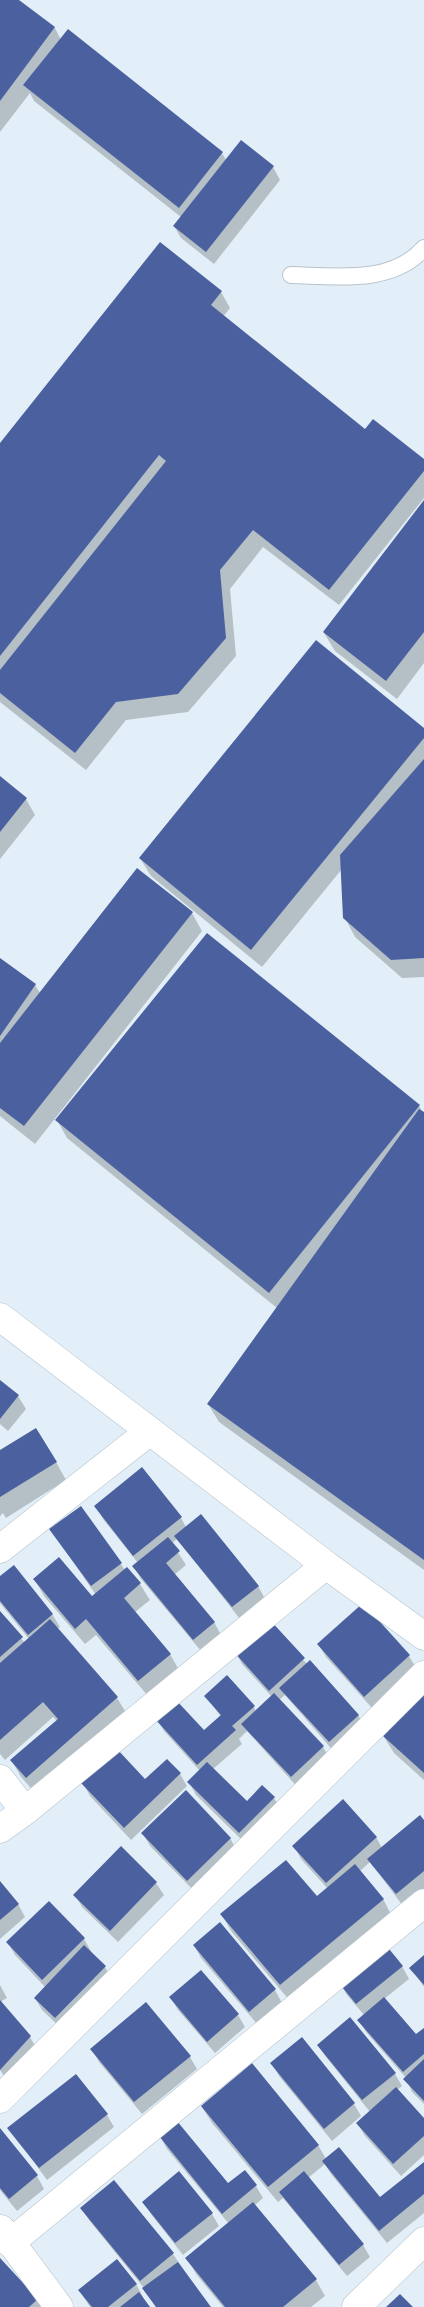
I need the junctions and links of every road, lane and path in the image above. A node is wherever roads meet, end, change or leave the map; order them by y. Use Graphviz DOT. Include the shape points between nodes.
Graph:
graph roads {
  1 [pos="424,248"];
  2 [pos="291,275"];
  3 [pos="0,1317"];
  4 [pos="150,1431"];
  5 [pos="0,1549"];
  6 [pos="326,1564"];
  7 [pos="424,1636"];
  8 [pos="424,1675"];
  9 [pos="0,1779"];
  10 [pos="25,1811"];
  11 [pos="0,1829"];
  12 [pos="424,1903"];
  13 [pos="0,2099"];
  14 [pos="5,2236"];
  15 [pos="424,2241"];
  16 [pos="60,2307"];
  17 [pos="356,2307"];
  1 -- 2 [label="lane" via="414,260 382,274"];
  3 -- 4 [label="street"];
  4 -- 5 [label="street"];
  4 -- 6 [label="street"];
  6 -- 7 [label="street"];
  6 -- 10 [label="street"];
  8 -- 13 [label="street"];
  9 -- 10 [label="street"];
  10 -- 11 [label="street"];
  12 -- 14 [label="street"];
  14 -- 16 [label="street"];
  15 -- 17 [label="street"];
}
